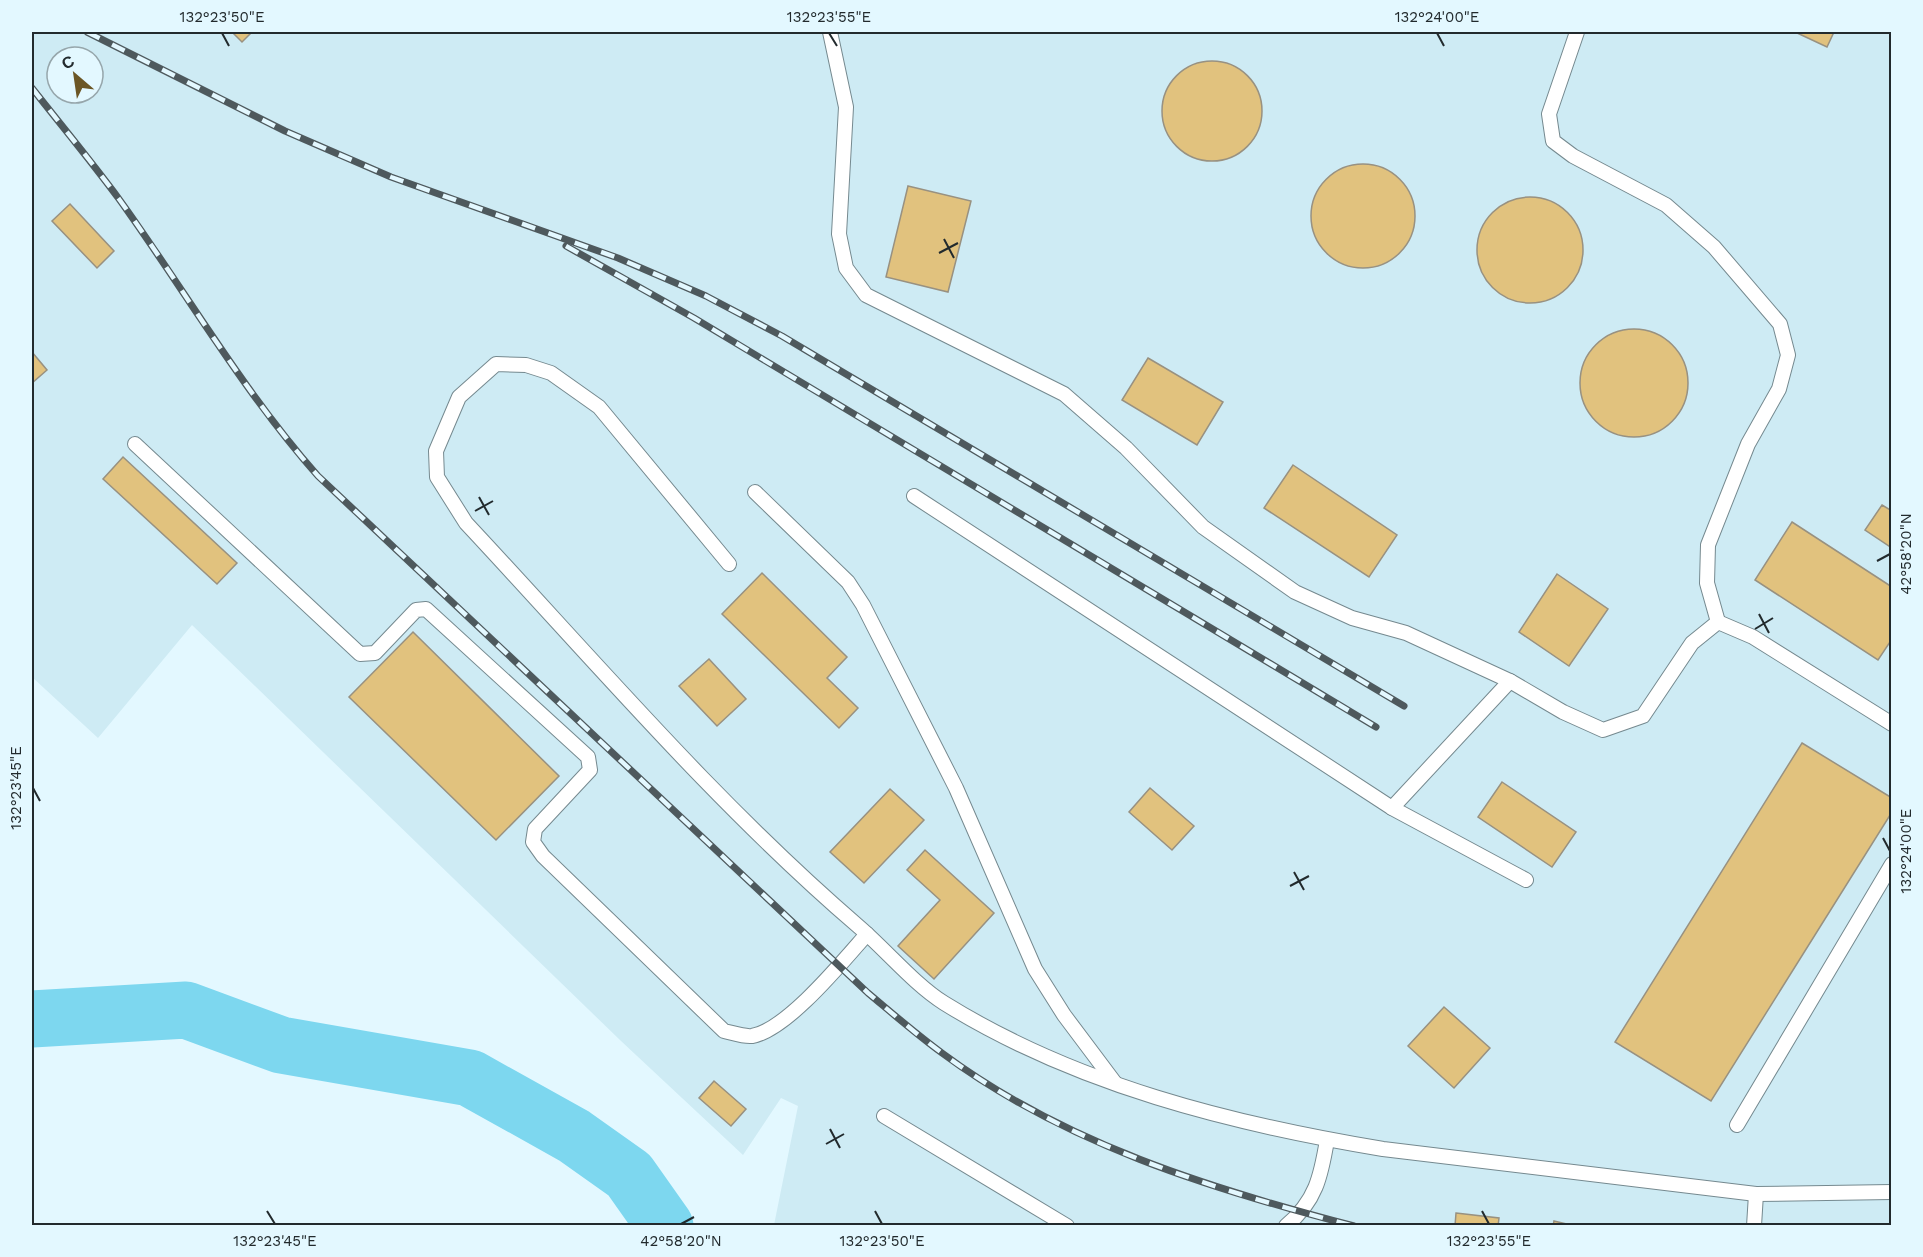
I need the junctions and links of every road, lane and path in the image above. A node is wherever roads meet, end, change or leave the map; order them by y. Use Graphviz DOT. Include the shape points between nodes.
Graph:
graph roads {
  1 [pos="830,32"];
  2 [pos="1577,32"];
  3 [pos="135,444"];
  4 [pos="755,492"];
  5 [pos="914,496"];
  6 [pos="729,564"];
  7 [pos="1718,622"];
  8 [pos="1510,681"];
  9 [pos="1892,724"];
  10 [pos="1392,808"];
  11 [pos="1892,864"];
  12 [pos="1526,880"];
  13 [pos="867,934"];
  14 [pos="1115,1083"];
  15 [pos="884,1116"];
  16 [pos="1737,1125"];
  17 [pos="1327,1140"];
  18 [pos="1892,1192"];
  19 [pos="1756,1194"];
  20 [pos="1067,1226"];
  21 [pos="1286,1226"];
  22 [pos="1754,1226"];
  1 -- 8 [label="lane" via="846,107 839,234 846,268 866,295 1064,394 1126,448 1203,527 1295,592 1352,618 1406,633"];
  2 -- 7 [label="lane" via="1549,114 1553,141 1573,156 1666,205 1714,247 1780,324 1788,355 1779,389 1748,444 1708,545 1707,583"];
  3 -- 13 [label="lane" via="360,654 375,653 416,610 426,609 588,757 590,770 535,829 533,842 724,1031 750,1036 771,1030"];
  4 -- 14 [label="lane" via="848,582 863,605 956,788 1035,969"];
  5 -- 10 [label="lane"];
  6 -- 13 [label="lane" via="599,407 551,373 526,365 496,364 459,397 436,451 437,477 466,522 744,822"];
  7 -- 8 [label="lane" via="1692,643 1643,716 1603,730"];
  7 -- 9 [label="lane" via="1753,637"];
  8 -- 10 [label="lane"];
  10 -- 12 [label="lane"];
  11 -- 16 [label="lane"];
  13 -- 14 [label="lane" via="941,1001 1056,1062"];
  14 -- 17 [label="lane" via="1234,1119"];
  15 -- 20 [label="lane"];
  17 -- 19 [label="lane"];
  17 -- 21 [label="lane" via="1320,1177 1304,1211"];
  18 -- 19 [label="lane"];
  19 -- 22 [label="lane"];
}
